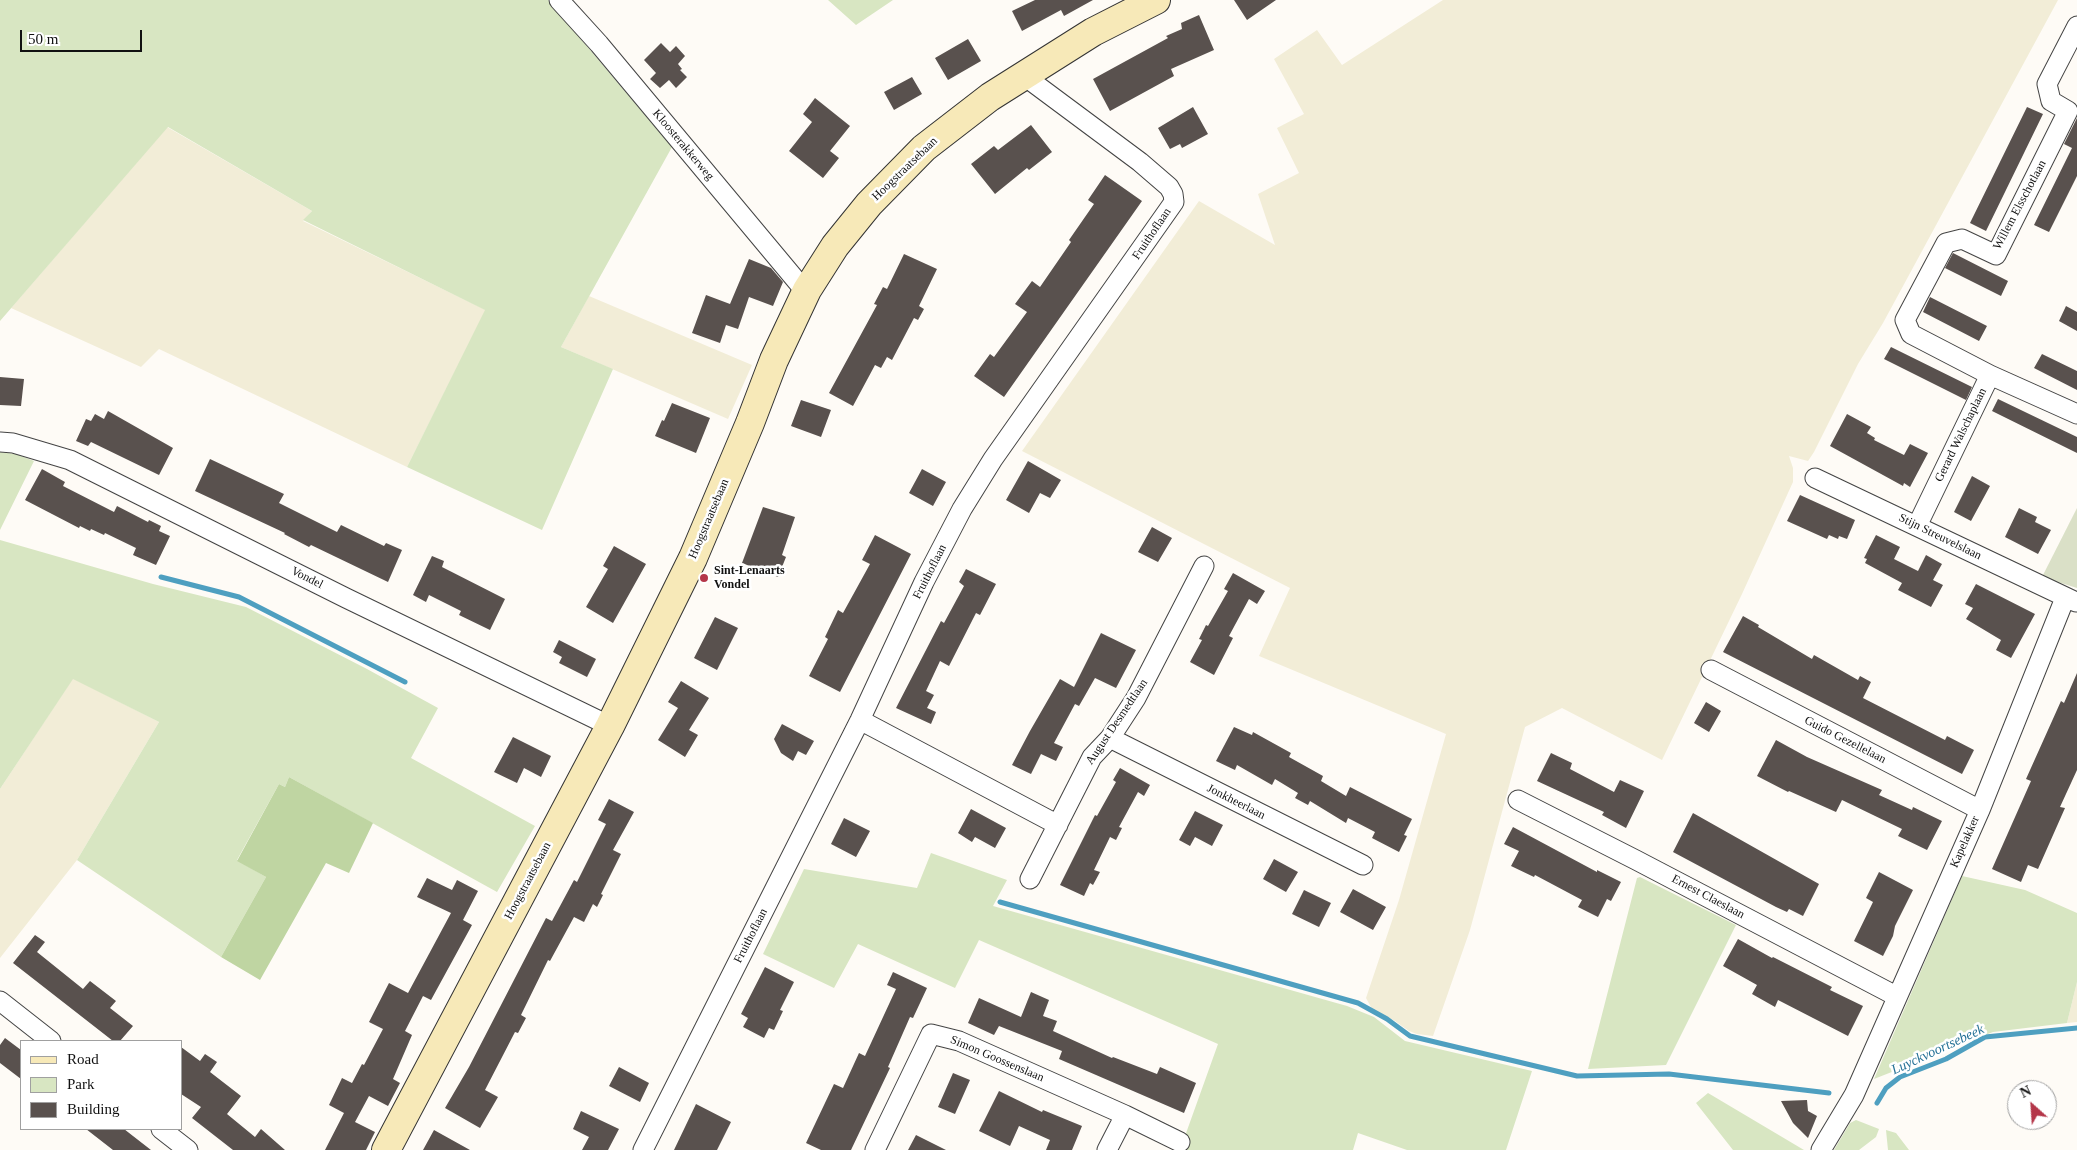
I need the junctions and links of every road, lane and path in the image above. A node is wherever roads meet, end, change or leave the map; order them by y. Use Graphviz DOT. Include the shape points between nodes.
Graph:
graph roads {
  1 [pos="559,0"];
  2 [pos="1156,0"];
  3 [pos="2077,26"];
  4 [pos="1023,75"];
  5 [pos="2072,112"];
  6 [pos="807,290"];
  7 [pos="1990,375"];
  8 [pos="2077,414"];
  9 [pos="0,442"];
  10 [pos="1815,478"];
  11 [pos="1917,526"];
  12 [pos="1204,566"];
  13 [pos="2071,600"];
  14 [pos="1711,670"];
  15 [pos="860,720"];
  16 [pos="610,726"];
  17 [pos="1110,738"];
  18 [pos="1518,800"];
  19 [pos="1980,810"];
  20 [pos="1058,825"];
  21 [pos="1363,865"];
  22 [pos="1030,880"];
  23 [pos="1896,996"];
  24 [pos="0,1001"];
  25 [pos="49,1040"];
  26 [pos="1125,1115"];
  27 [pos="162,1130"];
  28 [pos="1180,1142"];
  29 [pos="188,1150"];
  30 [pos="386,1150"];
  31 [pos="644,1150"];
  32 [pos="875,1150"];
  33 [pos="1107,1150"];
  34 [pos="1821,1150"];
  1 -- 6 [label="street, Kloosterakkerweg"];
  2 -- 4 [label="main road, Hoogstraatsebaan" via="1093,32"];
  3 -- 5 [label="street, Willem Elsschotlaan" via="2047,84 2051,101"];
  4 -- 6 [label="main road, Hoogstraatsebaan" via="924,148 869,204 835,246"];
  4 -- 15 [label="street, Fruithoflaan" via="1140,162 1169,187 1174,202 993,459 962,509"];
  5 -- 7 [label="street, Willem Elsschotlaan" via="1996,255 1962,239 1946,243 1905,320 1911,334"];
  6 -- 16 [label="main road, Hoogstraatsebaan" via="774,360 692,558"];
  7 -- 8 [label="street, Gerard Walschaplaan"];
  7 -- 11 [label="street, Gerard Walschaplaan"];
  9 -- 16 [label="street, Vondel" via="70,460"];
  10 -- 11 [label="street, Stijn Streuvelslaan"];
  11 -- 13 [label="street, Stijn Streuvelslaan"];
  12 -- 17 [label="street, August Desmedtlaan" via="1136,698"];
  13 -- 19 [label="street, Kapelakker"];
  14 -- 19 [label="street, Guido Gezellelaan"];
  15 -- 20 [label="street"];
  15 -- 31 [label="street, Fruithoflaan"];
  16 -- 30 [label="main road, Hoogstraatsebaan"];
  17 -- 20 [label="street, August Desmedtlaan" via="1092,757"];
  17 -- 21 [label="street, Jonkheerlaan"];
  18 -- 23 [label="street, Ernest Claeslaan"];
  19 -- 23 [label="street, Kapelakker"];
  20 -- 22 [label="street, August Desmedtlaan"];
  23 -- 34 [label="street, Kapelakker" via="1854,1095"];
  24 -- 25 [label="street"];
  26 -- 28 [label="street, Simon Goossenslaan"];
  26 -- 32 [label="street, Simon Goossenslaan" via="959,1040 931,1034"];
  26 -- 33 [label="street"];
  27 -- 29 [label="street"];
}
